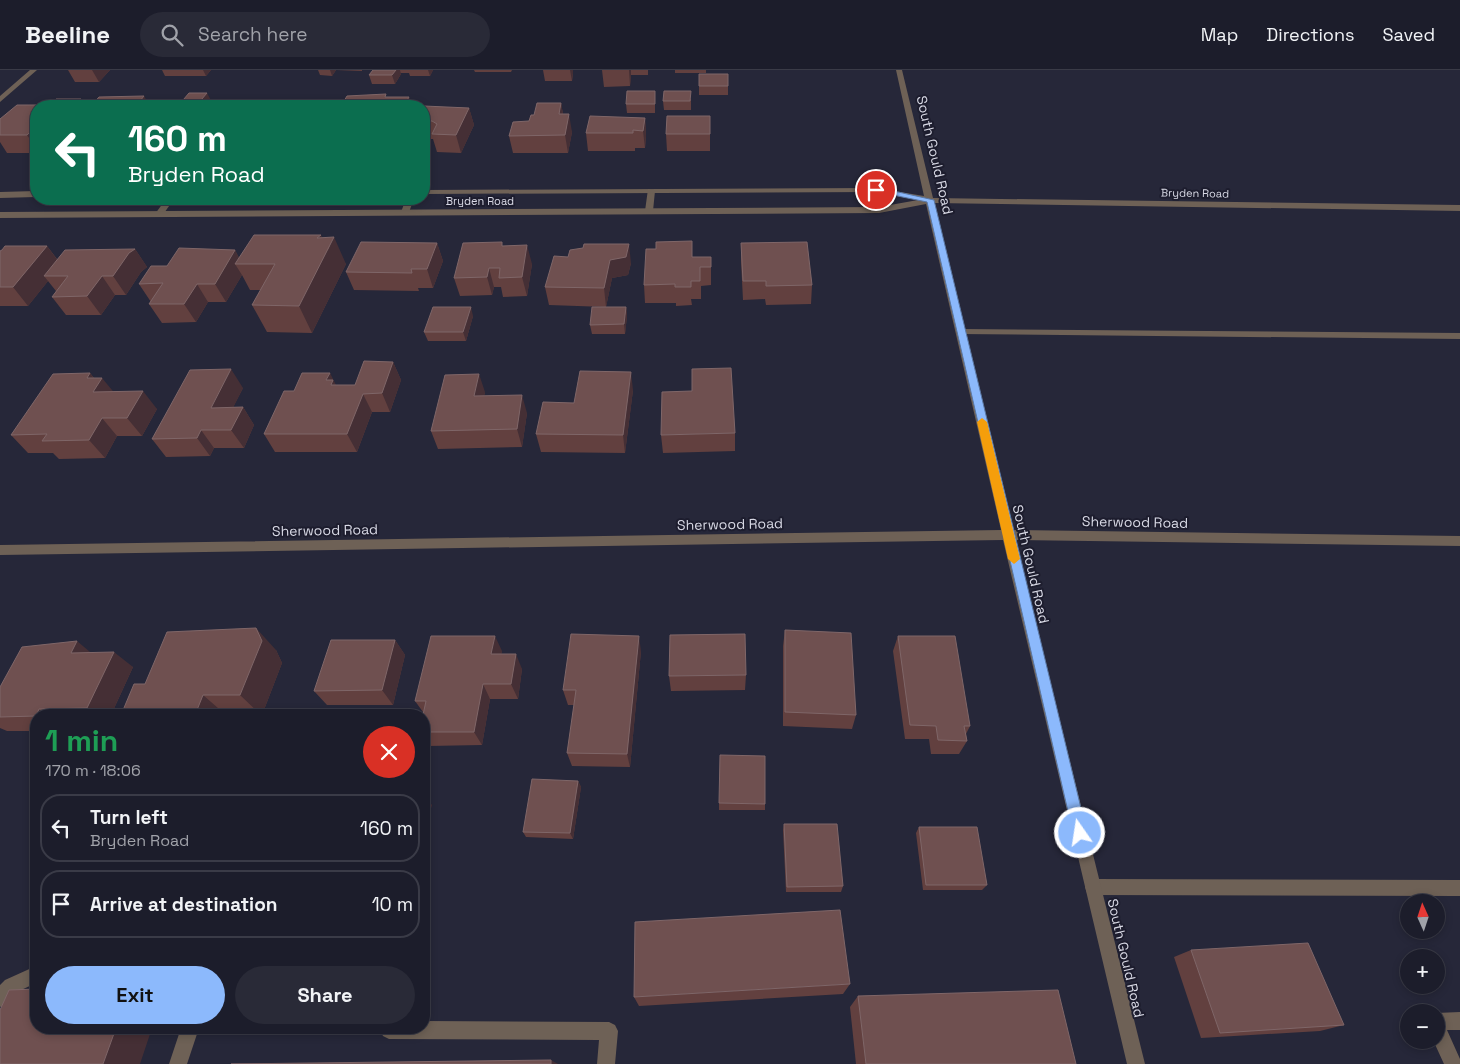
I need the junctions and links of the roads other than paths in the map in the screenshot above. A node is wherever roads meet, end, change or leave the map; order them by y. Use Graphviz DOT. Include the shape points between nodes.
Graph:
graph roads {
  1 [pos="34,70"];
  2 [pos="899,70"];
  3 [pos="0,100"];
  4 [pos="651,191"];
  5 [pos="430,192"];
  6 [pos="0,194"];
  7 [pos="30,194"];
  8 [pos="930,200"];
  9 [pos="166,205"];
  10 [pos="408,205"];
  11 [pos="1460,208"];
  12 [pos="649,211"];
  13 [pos="405,212"];
  14 [pos="159,214"];
  15 [pos="0,215"];
  16 [pos="961,332"];
  17 [pos="1460,336"];
  18 [pos="1008,535"];
  19 [pos="1460,541"];
  20 [pos="0,550"];
  21 [pos="1093,887"];
  22 [pos="1460,888"];
  23 [pos="30,977"];
  24 [pos="0,998"];
  25 [pos="1460,1021"];
  26 [pos="1445,1022"];
  27 [pos="430,1030"];
  28 [pos="188,1034"];
  29 [pos="1445,1046"];
  30 [pos="178,1064"];
  31 [pos="606,1064"];
  32 [pos="1136,1064"];
  33 [pos="1453,1064"];
  1 -- 3 [label="street"];
  2 -- 8 [label="street, South Gould Road"];
  4 -- 5 [label="street, Bryden Road"];
  4 -- 8 [label="street, Bryden Road" via="876,190"];
  4 -- 12 [label="street"];
  6 -- 7 [label="street"];
  8 -- 11 [label="street, Bryden Road"];
  8 -- 12 [label="street, Bryden Road" via="879,210"];
  8 -- 16 [label="street, South Gould Road"];
  9 -- 14 [label="street"];
  10 -- 13 [label="street"];
  12 -- 13 [label="street, Bryden Road"];
  13 -- 14 [label="street, Bryden Road"];
  14 -- 15 [label="street, Bryden Road"];
  16 -- 17 [label="street"];
  16 -- 18 [label="street, South Gould Road"];
  18 -- 19 [label="street, Sherwood Road"];
  18 -- 20 [label="street, Sherwood Road"];
  18 -- 21 [label="street, South Gould Road"];
  21 -- 22 [label="street"];
  21 -- 32 [label="street, South Gould Road"];
  23 -- 24 [label="street" via="11,986"];
  25 -- 26 [label="street"];
  27 -- 31 [label="street" via="609,1031"];
  28 -- 30 [label="street"];
  29 -- 33 [label="street"];
}
